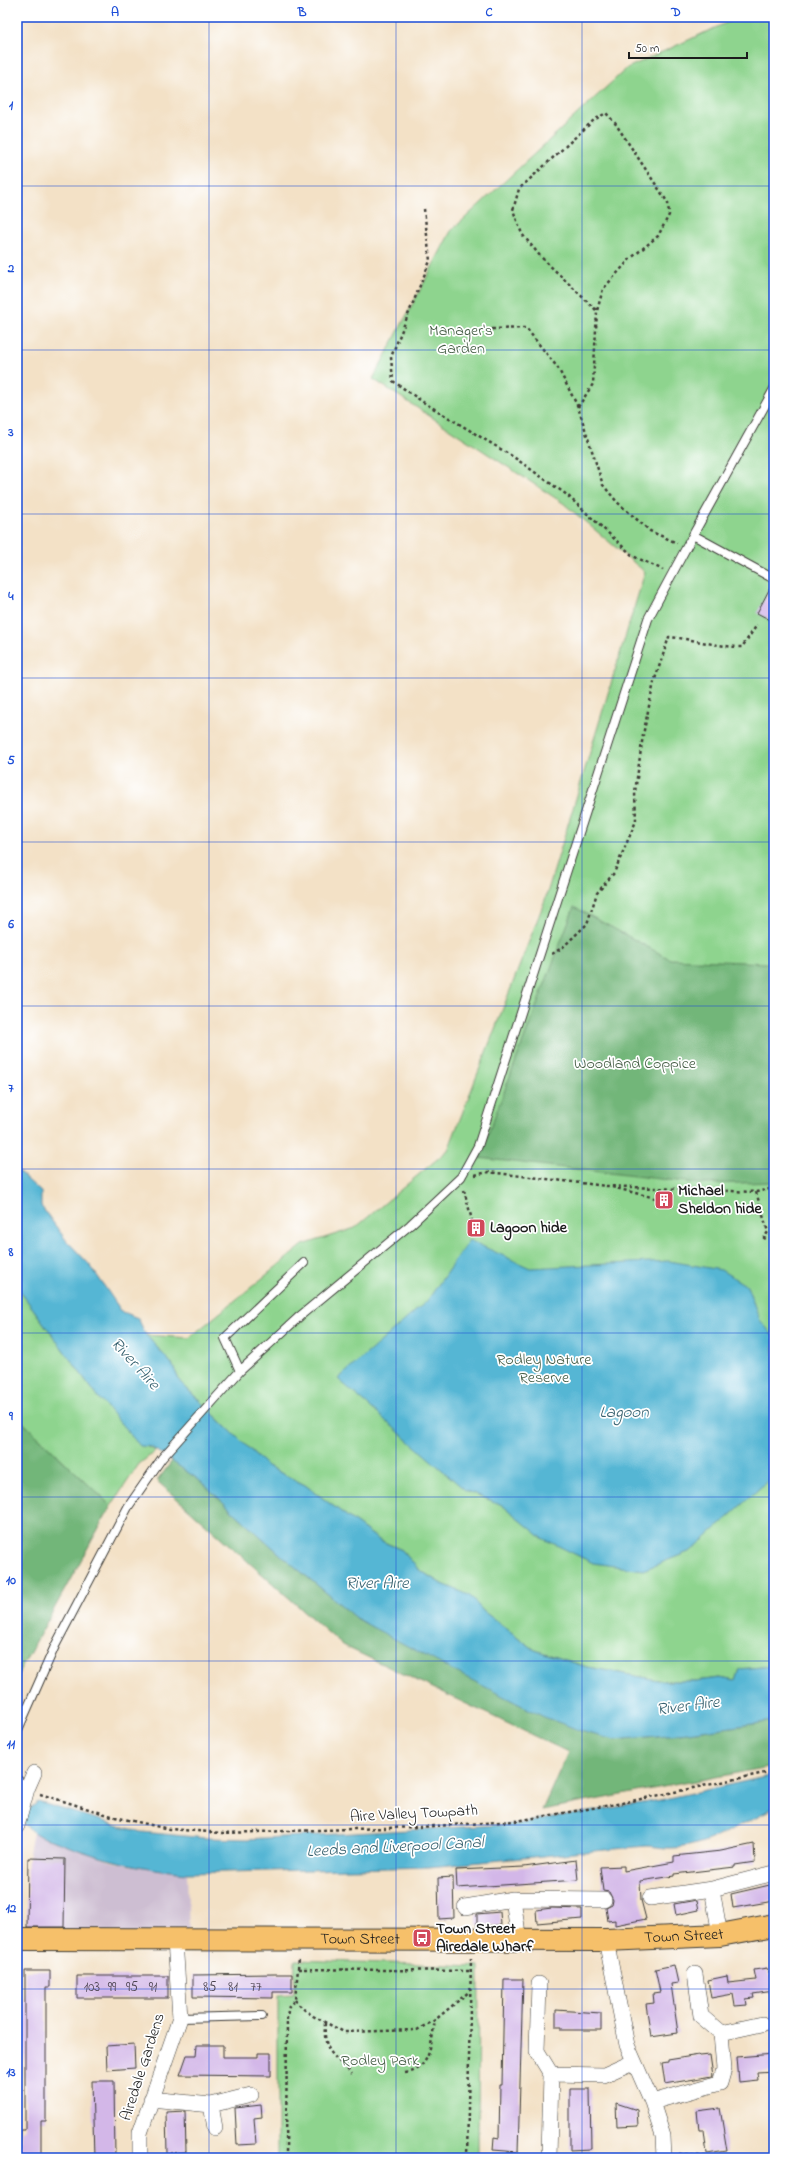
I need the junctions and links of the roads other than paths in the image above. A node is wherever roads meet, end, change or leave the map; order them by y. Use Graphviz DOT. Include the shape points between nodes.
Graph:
graph roads {
  1 [pos="774,389"];
  2 [pos="693,535"];
  3 [pos="774,579"];
  4 [pos="304,1263"];
  5 [pos="240,1370"];
  6 [pos="17,1732"];
  7 [pos="34,1773"];
  8 [pos="22,1790"];
  9 [pos="17,1826"];
  10 [pos="774,1873"];
  11 [pos="712,1889"];
  12 [pos="650,1898"];
  13 [pos="513,1899"];
  14 [pos="604,1900"];
  15 [pos="465,1907"];
  16 [pos="774,1925"];
  17 [pos="720,1935"];
  18 [pos="17,1939"];
  19 [pos="175,1940"];
  20 [pos="519,1940"];
  21 [pos="606,1940"];
  22 [pos="696,1974"];
  23 [pos="539,1984"];
  24 [pos="262,2016"];
  25 [pos="180,2018"];
  26 [pos="762,2024"];
  27 [pos="721,2033"];
  28 [pos="633,2062"];
  29 [pos="551,2074"];
  30 [pos="251,2095"];
  31 [pos="151,2099"];
  32 [pos="652,2102"];
  33 [pos="211,2104"];
  34 [pos="215,2128"];
  35 [pos="664,2156"];
  36 [pos="140,2158"];
  37 [pos="549,2158"];
  1 -- 2 [label="lane"];
  2 -- 3 [label="lane"];
  2 -- 5 [label="lane" via="648,618 478,1146 461,1177 410,1225 300,1316"];
  4 -- 5 [label="lane" via="225,1338"];
  5 -- 6 [label="lane" via="162,1458 124,1514 56,1646"];
  7 -- 8 [label="street"];
  8 -- 9 [label="street"];
  10 -- 11 [label="street"];
  11 -- 12 [label="street"];
  11 -- 17 [label="street"];
  13 -- 14 [label="street"];
  13 -- 15 [label="street"];
  13 -- 20 [label="street"];
  16 -- 17 [label="main road, Town Street"];
  17 -- 21 [label="main road, Town Street"];
  18 -- 19 [label="main road, Town Street"];
  19 -- 20 [label="main road, Town Street"];
  19 -- 25 [label="street, Airedale Gardens"];
  20 -- 21 [label="main road, Town Street"];
  21 -- 28 [label="street" via="627,2045"];
  22 -- 27 [label="street" via="701,2016"];
  23 -- 29 [label="street" via="537,2050"];
  24 -- 25 [label="lane"];
  25 -- 31 [label="street, Airedale Gardens"];
  26 -- 27 [label="street"];
  27 -- 32 [label="street" via="724,2069 720,2083"];
  28 -- 29 [label="street" via="604,2075"];
  28 -- 32 [label="street"];
  29 -- 37 [label="street"];
  30 -- 33 [label="street"];
  31 -- 33 [label="street"];
  31 -- 36 [label="street, Airedale Gardens" via="140,2133"];
  32 -- 35 [label="street" via="664,2136"];
  33 -- 34 [label="street"];
}
